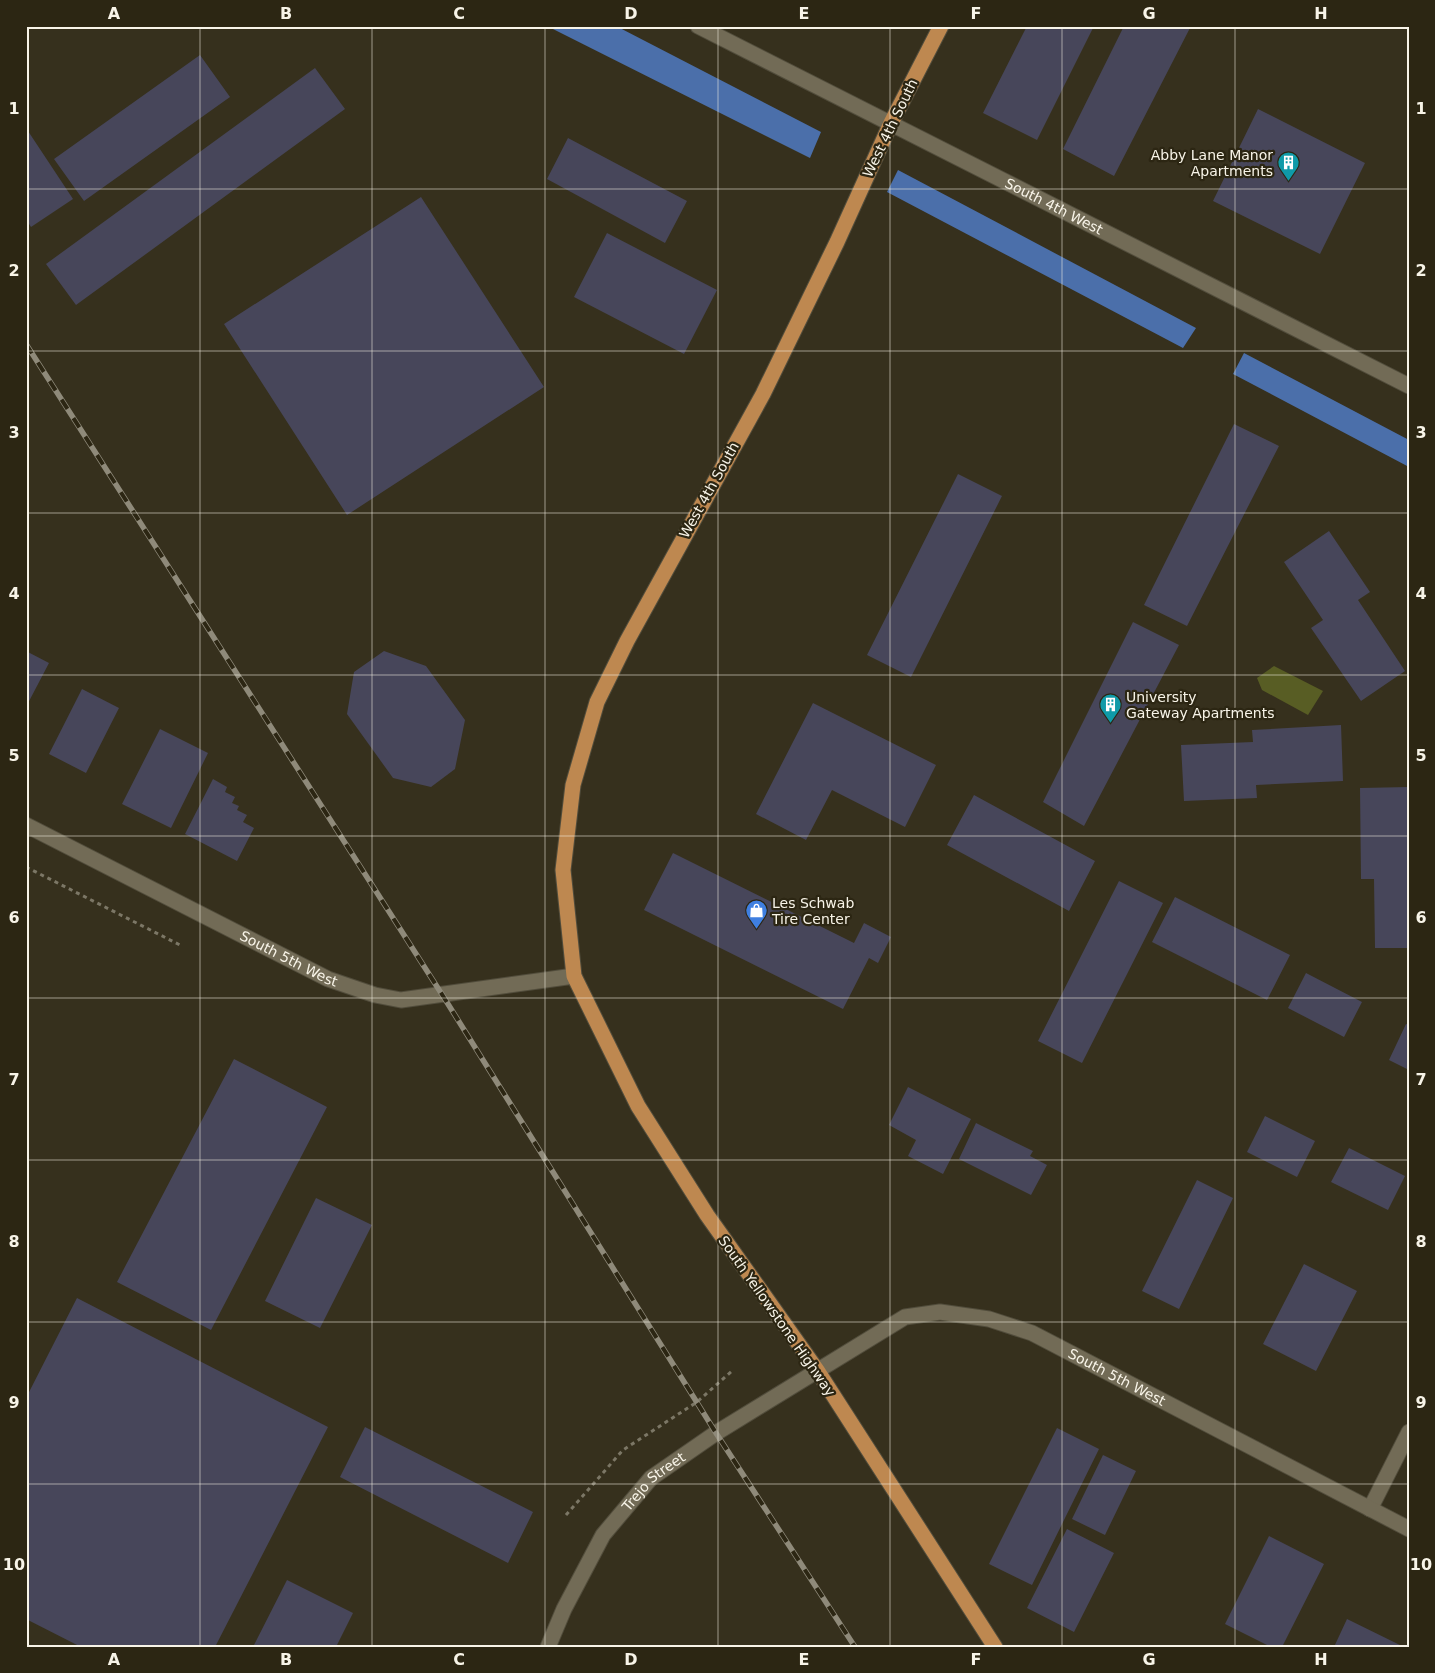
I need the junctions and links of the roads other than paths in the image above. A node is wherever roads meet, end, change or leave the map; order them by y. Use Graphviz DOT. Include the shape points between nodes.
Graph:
graph roads {
  1 [pos="698,26"];
  2 [pos="941,26"];
  3 [pos="891,123"];
  4 [pos="1409,386"];
  5 [pos="26,825"];
  6 [pos="574,976"];
  7 [pos="817,1370"];
  8 [pos="1409,1432"];
  9 [pos="1370,1509"];
  10 [pos="1409,1529"];
  11 [pos="548,1647"];
  12 [pos="995,1647"];
  1 -- 3 [label="street, South 4th West"];
  2 -- 3 [label="main road, West 4th South"];
  3 -- 4 [label="street, South 4th West"];
  3 -- 6 [label="main road, West 4th South" via="763,394 636,624 597,702 573,785 563,870"];
  5 -- 6 [label="street, South 5th West" via="328,978 375,995 401,1000"];
  6 -- 7 [label="main road, South Yellowstone Highway" via="638,1106 707,1215"];
  7 -- 9 [label="street, South 5th West" via="905,1317 940,1312 989,1319 1032,1333"];
  7 -- 11 [label="street, Trejo Street" via="716,1432 651,1478 603,1535"];
  7 -- 12 [label="main road, South Yellowstone Highway"];
  8 -- 9 [label="street"];
  9 -- 10 [label="street, South 5th West"];
}
